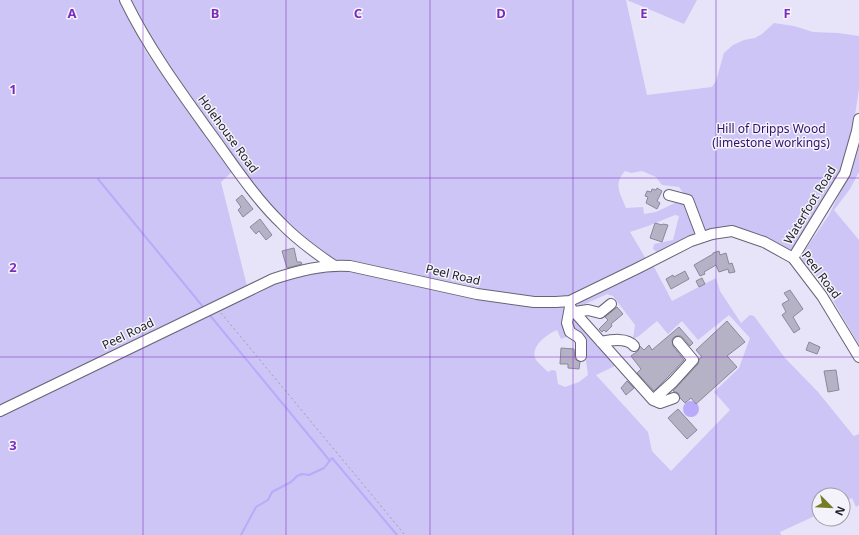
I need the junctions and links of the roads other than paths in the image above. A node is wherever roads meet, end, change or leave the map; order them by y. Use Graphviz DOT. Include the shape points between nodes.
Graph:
graph roads {
  1 [pos="125,0"];
  2 [pos="859,118"];
  3 [pos="669,195"];
  4 [pos="702,237"];
  5 [pos="793,258"];
  6 [pos="332,265"];
  7 [pos="611,304"];
  8 [pos="572,307"];
  9 [pos="601,342"];
  10 [pos="678,342"];
  11 [pos="634,346"];
  12 [pos="581,356"];
  13 [pos="859,357"];
  14 [pos="674,398"];
  15 [pos="653,400"];
  16 [pos="0,410"];
  1 -- 6 [label="street, Holehouse Road" via="138,28 166,72 253,191 280,223 304,245"];
  2 -- 5 [label="street, Waterfoot Road" via="845,173"];
  3 -- 4 [label="street" via="688,200"];
  4 -- 5 [label="street, Peel Road" via="732,231 764,242"];
  4 -- 8 [label="street, Peel Road" via="638,268"];
  5 -- 13 [label="street, Peel Road" via="822,296"];
  6 -- 8 [label="street, Peel Road" via="350,266 476,294 534,302 556,302"];
  6 -- 16 [label="street, Peel Road" via="273,279"];
  7 -- 8 [label="street" via="600,313"];
  8 -- 9 [label="street"];
  8 -- 12 [label="street" via="568,323 570,332 581,341"];
  9 -- 11 [label="street" via="623,340 632,342"];
  9 -- 15 [label="street"];
  10 -- 15 [label="street" via="693,360"];
  14 -- 15 [label="street" via="660,403"];
}
